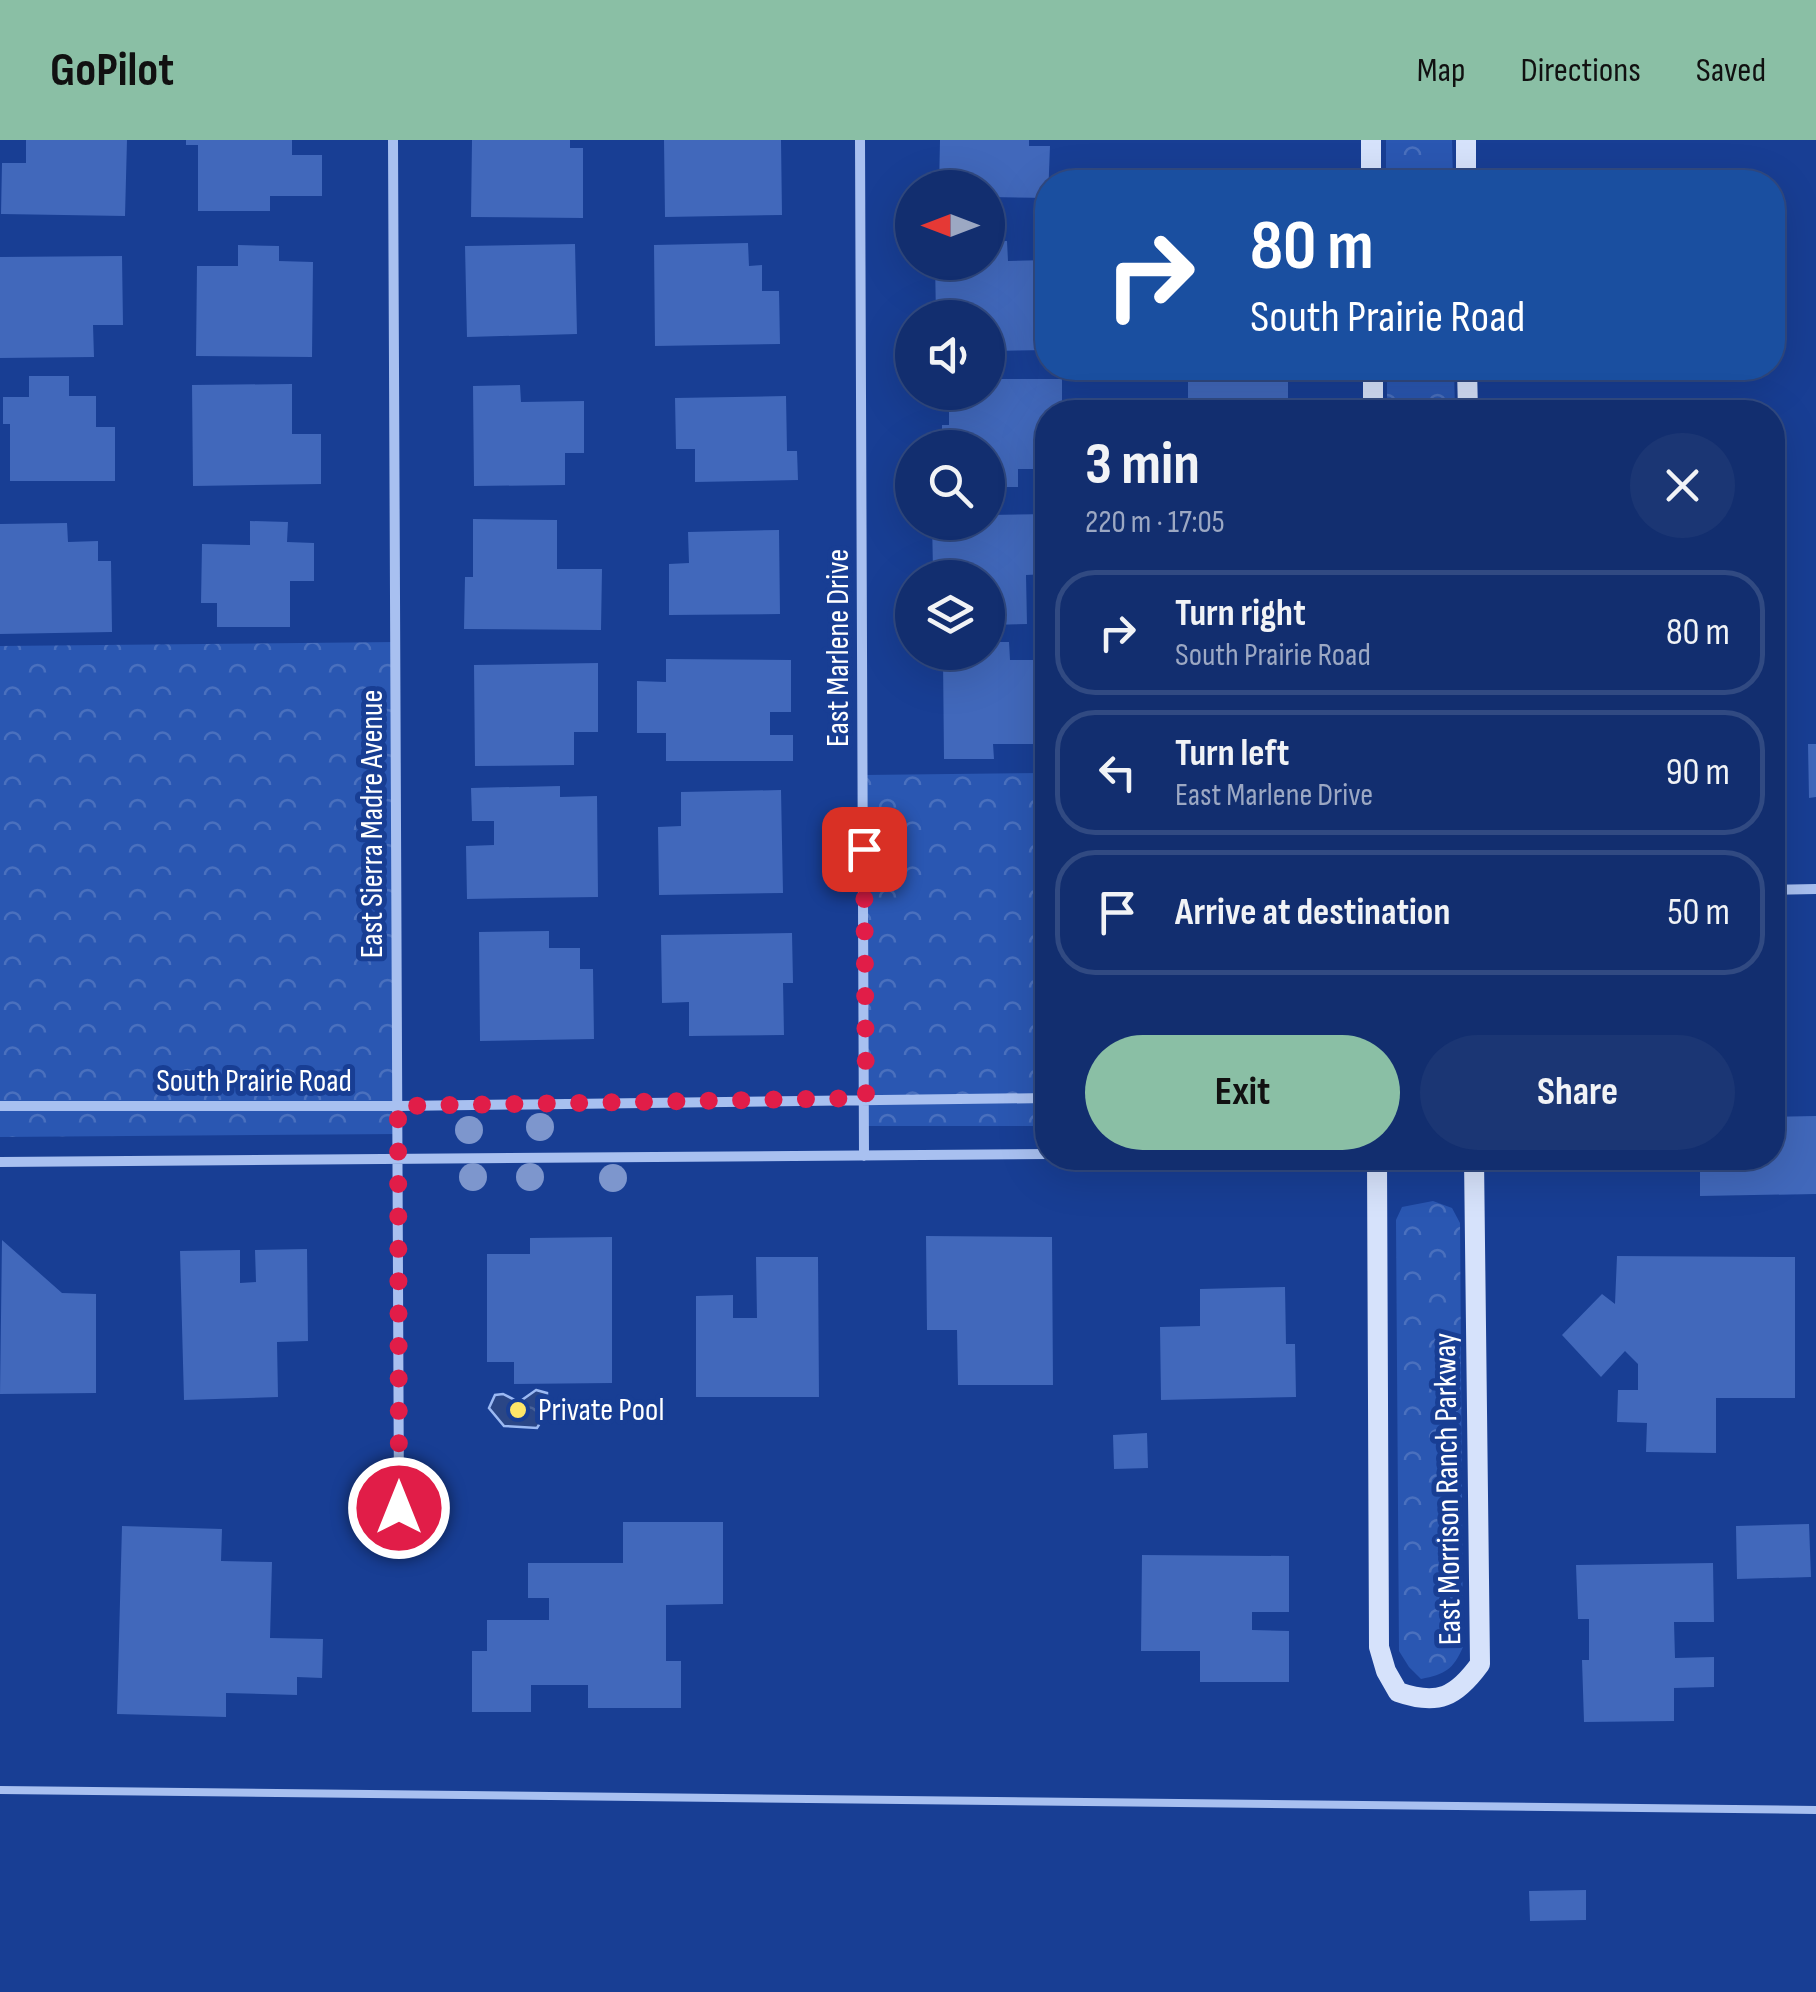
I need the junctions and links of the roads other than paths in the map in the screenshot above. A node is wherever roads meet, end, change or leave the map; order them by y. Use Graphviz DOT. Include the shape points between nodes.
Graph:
graph roads {
  1 [pos="394,140"];
  2 [pos="860,140"];
  3 [pos="1371,140"];
  4 [pos="1466,140"];
  5 [pos="1372,170"];
  6 [pos="1466,170"];
  7 [pos="1785,890"];
  8 [pos="1816,890"];
  9 [pos="866,1098"];
  10 [pos="1035,1098"];
  11 [pos="0,1106"];
  12 [pos="398,1106"];
  13 [pos="1035,1154"];
  14 [pos="864,1156"];
  15 [pos="398,1159"];
  16 [pos="0,1162"];
  17 [pos="1377,1170"];
  18 [pos="1474,1170"];
  19 [pos="399,1508"];
  20 [pos="0,1790"];
  21 [pos="1816,1810"];
  1 -- 12 [label="street, East Sierra Madre Avenue"];
  2 -- 9 [label="street, East Marlene Drive"];
  3 -- 5 [label="street"];
  4 -- 6 [label="street"];
  7 -- 8 [label="street"];
  9 -- 10 [label="street, South Prairie Road"];
  9 -- 12 [label="street, South Prairie Road"];
  9 -- 14 [label="street, East Marlene Drive"];
  11 -- 12 [label="street, South Prairie Road"];
  12 -- 15 [label="street, East Sierra Madre Avenue"];
  13 -- 14 [label="street"];
  14 -- 15 [label="street"];
  15 -- 16 [label="street"];
  15 -- 19 [label="street, East Sierra Madre Avenue"];
  17 -- 18 [label="street, East Morrison Ranch Parkway" via="1379,1647 1398,1692 1423,1701 1466,1684 1480,1664"];
  20 -- 21 [label="lane"];
}
